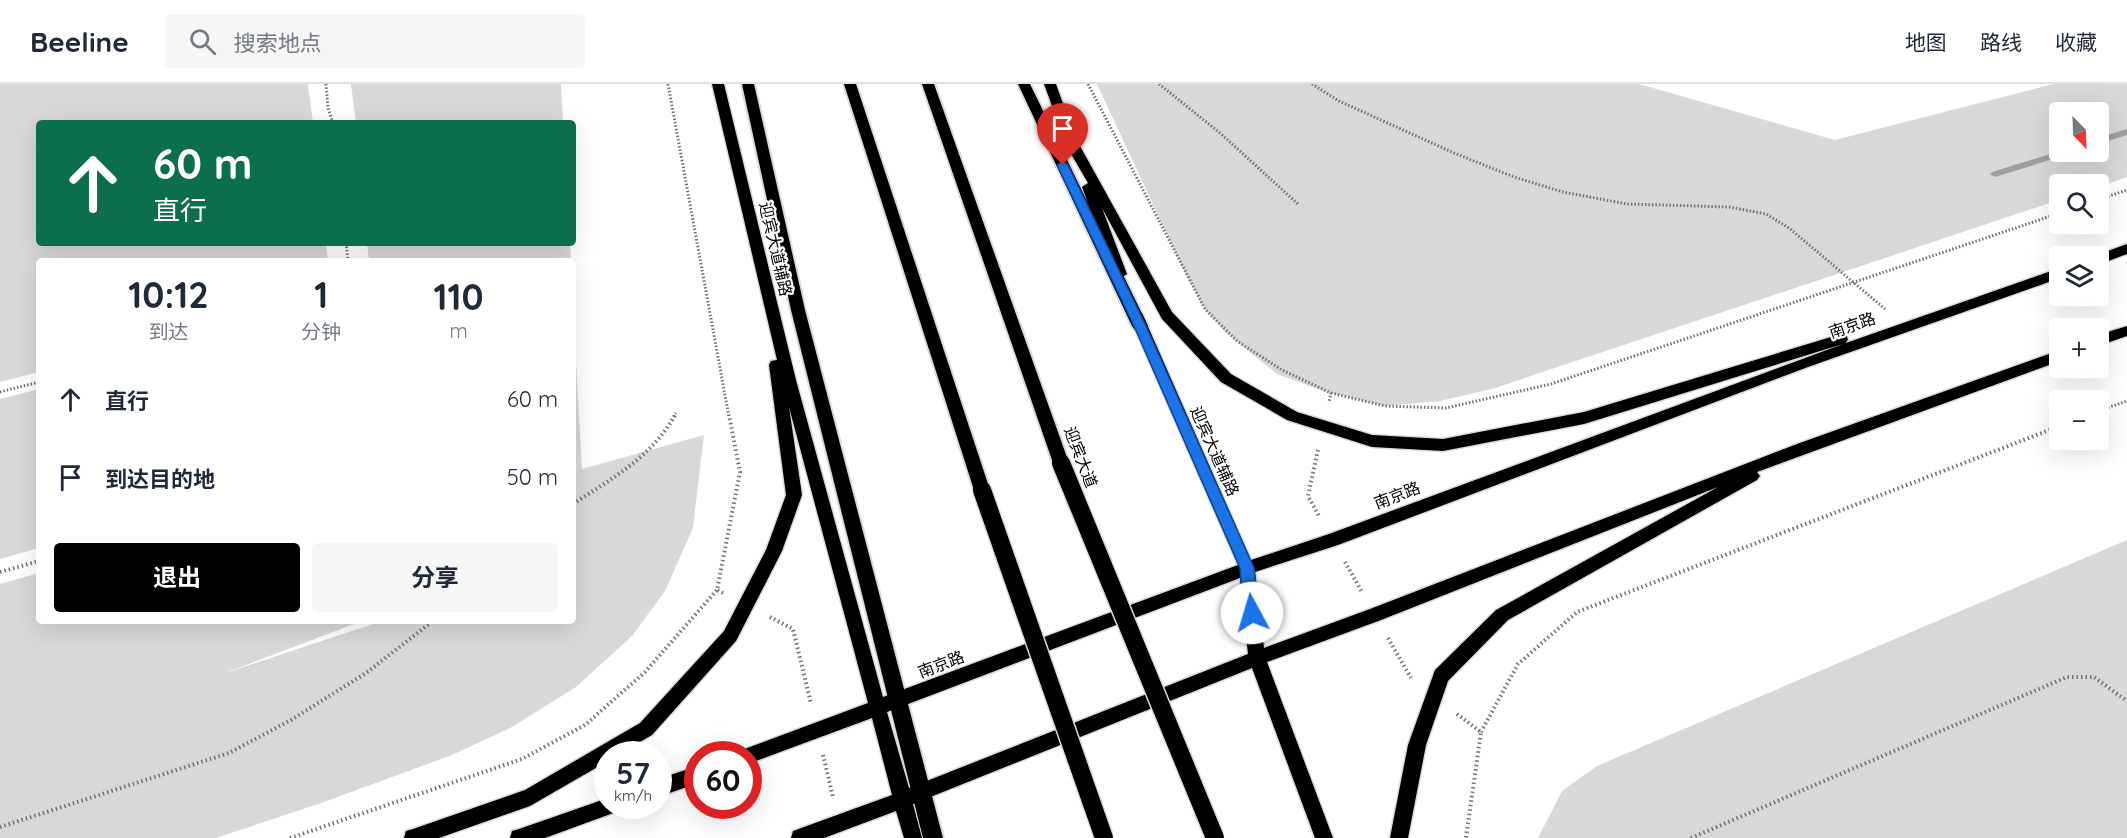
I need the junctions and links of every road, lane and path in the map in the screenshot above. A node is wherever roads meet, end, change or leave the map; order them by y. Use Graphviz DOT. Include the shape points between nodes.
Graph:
graph roads {
  1 [pos="326,84"];
  2 [pos="668,84"];
  3 [pos="718,84"];
  4 [pos="748,84"];
  5 [pos="850,84"];
  6 [pos="928,84"];
  7 [pos="1024,84"];
  8 [pos="1050,84"];
  9 [pos="1088,84"];
  10 [pos="1159,84"];
  11 [pos="1312,84"];
  12 [pos="332,120"];
  13 [pos="1070,138"];
  14 [pos="2127,190"];
  15 [pos="2109,196"];
  16 [pos="1299,205"];
  17 [pos="2049,217"];
  18 [pos="2127,249"];
  19 [pos="2109,256"];
  20 [pos="2049,276"];
  21 [pos="2049,277"];
  22 [pos="764,279"];
  23 [pos="1853,282"];
  24 [pos="1899,322"];
  25 [pos="1140,326"];
  26 [pos="2127,331"];
  27 [pos="2109,337"];
  28 [pos="2049,360"];
  29 [pos="36,383"];
  30 [pos="0,392"];
  31 [pos="1331,393"];
  32 [pos="2127,400"];
  33 [pos="2109,407"];
  34 [pos="676,413"];
  35 [pos="1324,426"];
  36 [pos="2049,430"];
  37 [pos="1802,448"];
  38 [pos="576,502"];
  39 [pos="1332,540"];
  40 [pos="36,562"];
  41 [pos="1247,568"];
  42 [pos="0,572"];
  43 [pos="717,590"];
  44 [pos="747,605"];
  45 [pos="1375,615"];
  46 [pos="429,624"];
  47 [pos="1257,658"];
  48 [pos="1433,696"];
  49 [pos="2127,700"];
  50 [pos="896,702"];
  51 [pos="879,708"];
  52 [pos="817,731"];
  53 [pos="1481,732"];
  54 [pos="762,751"];
  55 [pos="920,793"];
  56 [pos="904,799"];
  57 [pos="594,812"];
  58 [pos="840,823"];
  59 [pos="0,827"];
  60 [pos="290,838"];
  61 [pos="413,838"];
  62 [pos="519,838"];
  63 [pos="800,838"];
  64 [pos="913,838"];
  65 [pos="933,838"];
  66 [pos="1104,838"];
  67 [pos="1215,838"];
  68 [pos="1324,838"];
  69 [pos="1400,838"];
  70 [pos="1466,838"];
  71 [pos="1691,838"];
  1 -- 12 [label="path"];
  2 -- 43 [label="path" via="740,471"];
  3 -- 22 [label="main road, 迎宾大道辅路"];
  4 -- 50 [label="highway" via="798,310"];
  5 -- 66 [label="highway, bridge" via="982,490"];
  6 -- 67 [label="highway, 迎宾大道, bridge" via="1061,463"];
  7 -- 25 [label="highway"];
  8 -- 13 [label="main road, 迎宾大道辅路"];
  9 -- 31 [label="path" via="1204,309 1237,341 1282,370"];
  10 -- 16 [label="path"];
  11 -- 23 [label="path" via="1339,101 1454,153 1563,192 1627,204 1729,207 1766,214 1789,228"];
  13 -- 25 [label="main road, 迎宾大道辅路"];
  13 -- 35 [label="main road" via="1167,315 1226,378 1292,416"];
  14 -- 15 [label="path"];
  17 -- 23 [label="path"];
  18 -- 19 [label="main road"];
  20 -- 24 [label="main road"];
  21 -- 39 [label="main road, 南京路" via="1803,363"];
  22 -- 44 [label="main road" via="794,495 774,551"];
  22 -- 51 [label="main road, 迎宾大道辅路"];
  23 -- 24 [label="path"];
  23 -- 31 [label="path" via="1551,384 1446,408 1385,406"];
  24 -- 35 [label="main road" via="1584,418 1443,445 1372,441"];
  25 -- 41 [label="main road, 迎宾大道辅路"];
  26 -- 27 [label="main road"];
  28 -- 37 [label="main road"];
  29 -- 30 [label="path"];
  31 -- 35 [label="path"];
  32 -- 33 [label="path"];
  34 -- 38 [label="path" via="669,430 639,458"];
  35 -- 39 [label="path" via="1308,496"];
  36 -- 53 [label="path" via="1577,612 1518,664"];
  37 -- 45 [label="main road"];
  37 -- 48 [label="main road" via="1502,615 1441,676"];
  39 -- 41 [label="main road, 南京路"];
  39 -- 45 [label="path"];
  40 -- 42 [label="path"];
  41 -- 47 [label="main road, 迎宾大道辅路"];
  41 -- 50 [label="main road, 南京路"];
  43 -- 44 [label="path"];
  43 -- 60 [label="path" via="645,672 585,725 522,759"];
  44 -- 52 [label="path" via="793,629"];
  44 -- 61 [label="main road" via="730,636 646,729 530,798"];
  45 -- 47 [label="main road"];
  45 -- 48 [label="path" via="1412,680"];
  46 -- 59 [label="path" via="366,673 229,753"];
  47 -- 55 [label="main road"];
  47 -- 68 [label="main road, 迎宾大道辅路"];
  48 -- 53 [label="path"];
  48 -- 69 [label="main road" via="1417,745"];
  49 -- 71 [label="path" via="2094,677 2067,677"];
  50 -- 51 [label="main road, 南京路"];
  50 -- 55 [label="highway"];
  51 -- 52 [label="main road, 南京路"];
  51 -- 56 [label="main road, 迎宾大道辅路"];
  52 -- 54 [label="main road, 南京路"];
  52 -- 58 [label="path"];
  53 -- 70 [label="path"];
  55 -- 56 [label="main road"];
  55 -- 65 [label="highway"];
  56 -- 58 [label="main road"];
  56 -- 64 [label="main road, 迎宾大道辅路"];
  57 -- 62 [label="main road"];
  58 -- 63 [label="main road"];
}
